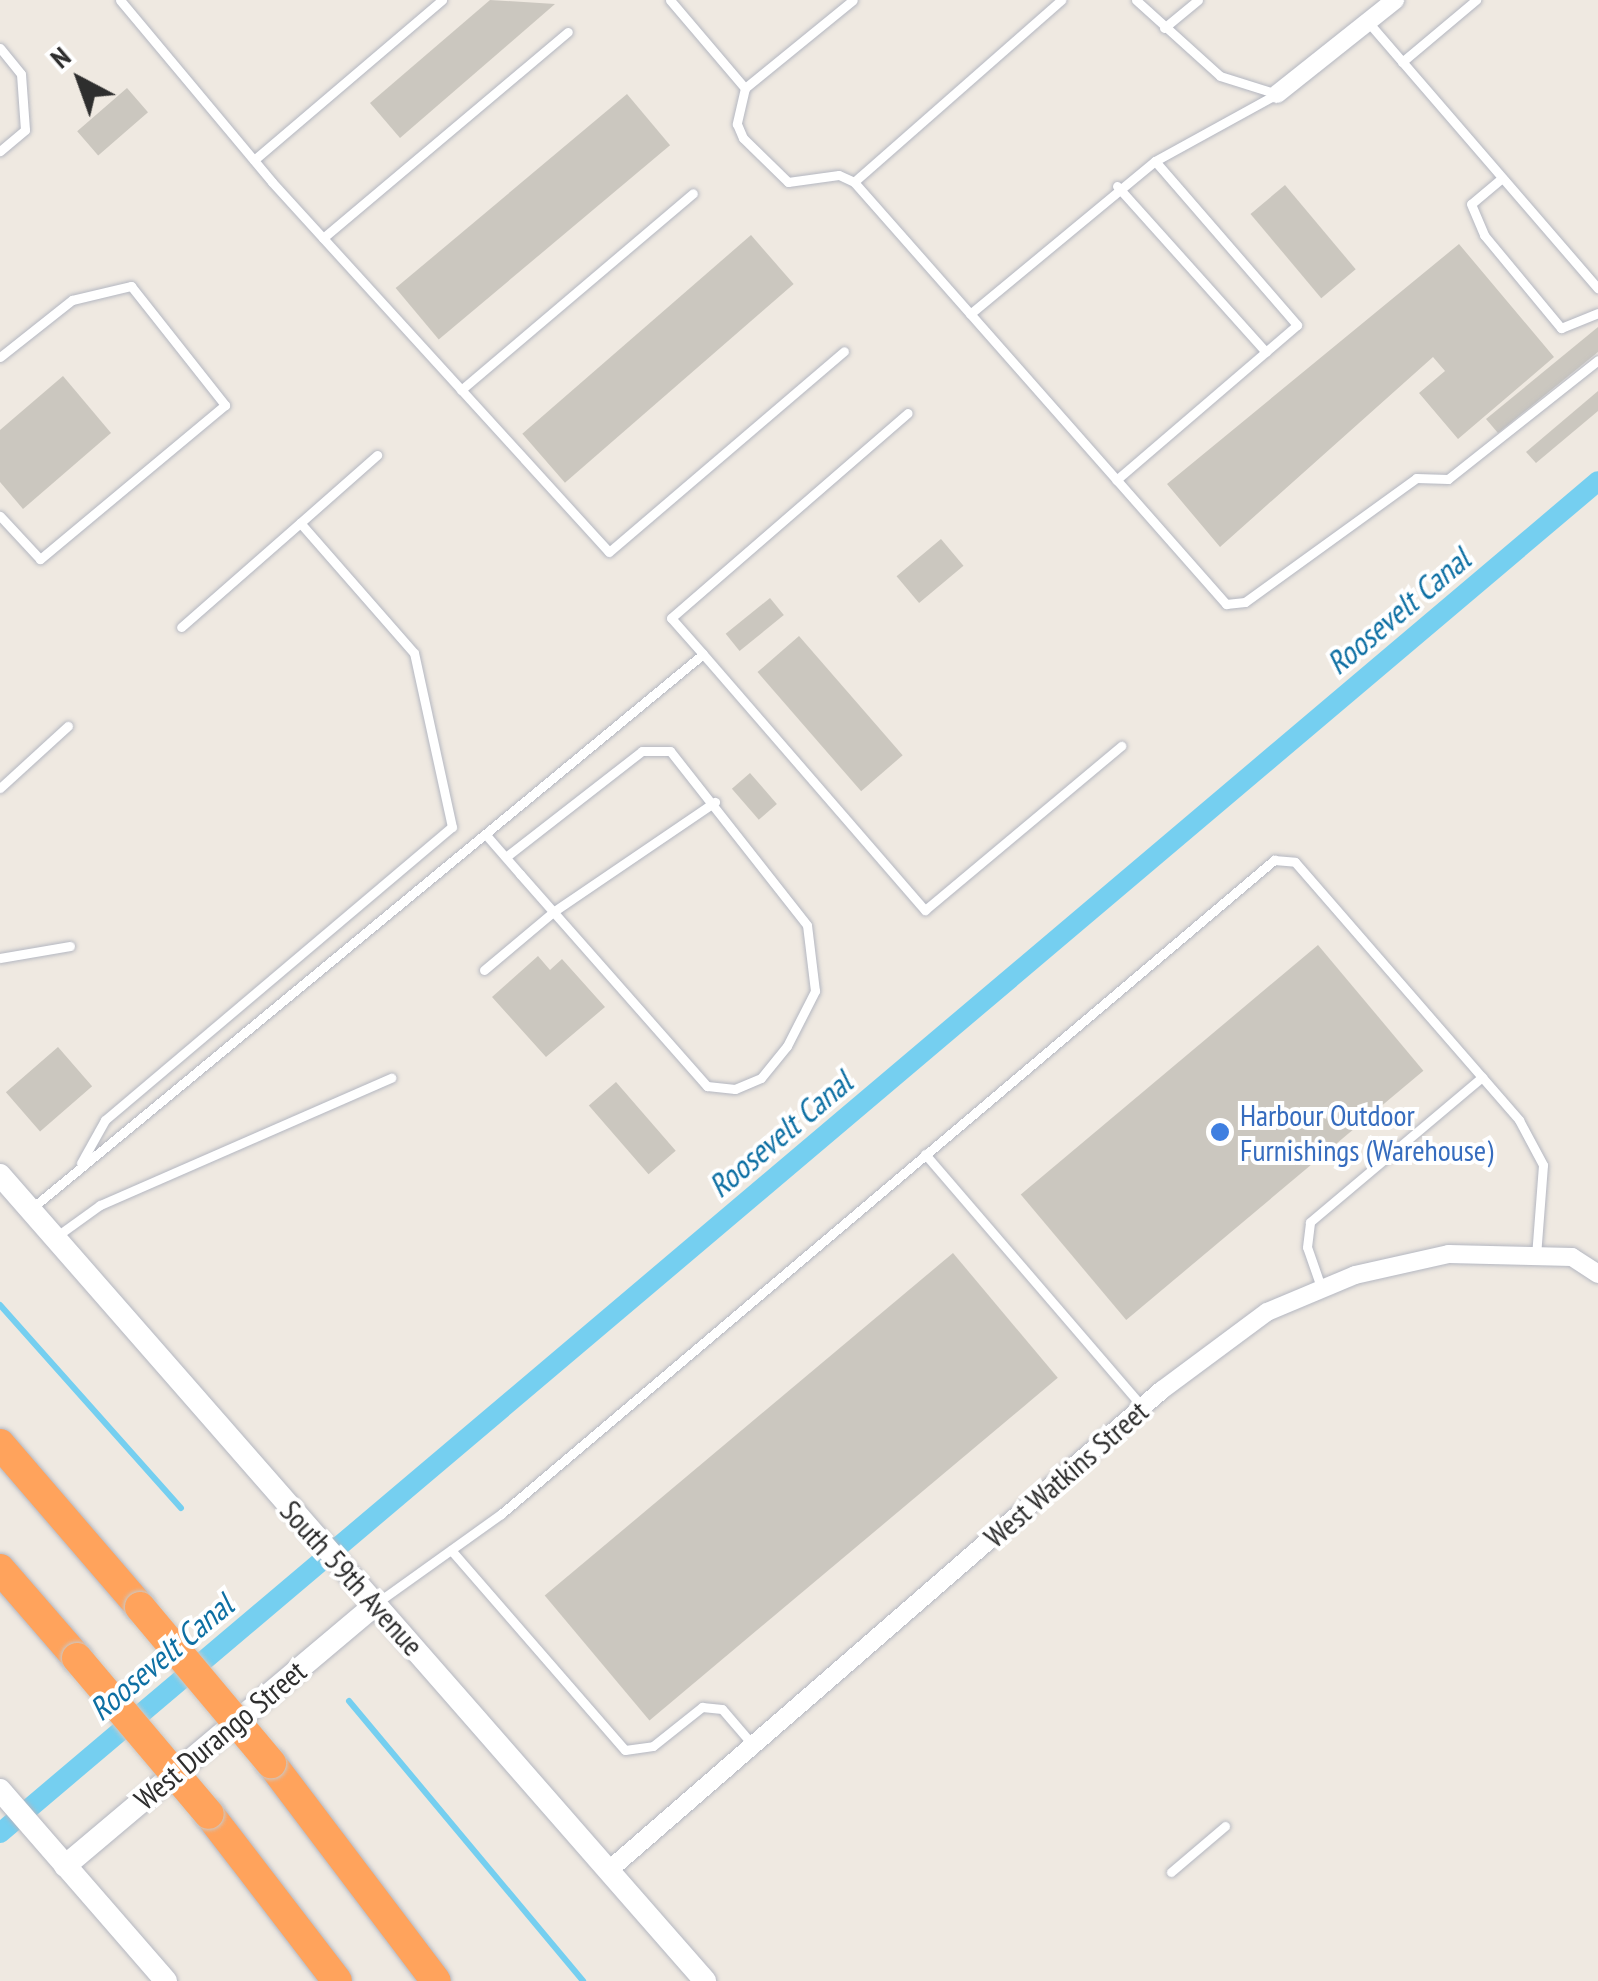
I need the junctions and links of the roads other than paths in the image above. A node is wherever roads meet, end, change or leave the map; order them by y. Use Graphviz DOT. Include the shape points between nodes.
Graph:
graph roads {
  1 [pos="120,0"];
  2 [pos="442,0"];
  3 [pos="670,0"];
  4 [pos="853,0"];
  5 [pos="1061,0"];
  6 [pos="1136,0"];
  7 [pos="1198,0"];
  8 [pos="1395,0"];
  9 [pos="1476,0"];
  10 [pos="1368,22"];
  11 [pos="1164,28"];
  12 [pos="568,32"];
  13 [pos="0,48"];
  14 [pos="1402,62"];
  15 [pos="745,88"];
  16 [pos="1278,94"];
  17 [pos="0,151"];
  18 [pos="254,160"];
  19 [pos="1155,162"];
  20 [pos="1502,178"];
  21 [pos="854,182"];
  22 [pos="1117,186"];
  23 [pos="693,192"];
  24 [pos="323,238"];
  25 [pos="1598,288"];
  26 [pos="1598,313"];
  27 [pos="970,314"];
  28 [pos="844,351"];
  29 [pos="1266,352"];
  30 [pos="0,357"];
  31 [pos="1598,360"];
  32 [pos="462,390"];
  33 [pos="908,413"];
  34 [pos="377,454"];
  35 [pos="1116,480"];
  36 [pos="0,516"];
  37 [pos="300,523"];
  38 [pos="181,627"];
  39 [pos="703,654"];
  40 [pos="68,726"];
  41 [pos="1121,746"];
  42 [pos="0,788"];
  43 [pos="715,802"];
  44 [pos="487,836"];
  45 [pos="506,857"];
  46 [pos="554,912"];
  47 [pos="70,946"];
  48 [pos="0,958"];
  49 [pos="484,970"];
  50 [pos="392,1078"];
  51 [pos="1482,1078"];
  52 [pos="925,1154"];
  53 [pos="78,1170"];
  54 [pos="0,1176"];
  55 [pos="30,1210"];
  56 [pos="54,1238"];
  57 [pos="1536,1254"];
  58 [pos="1598,1274"];
  59 [pos="1322,1287"];
  60 [pos="1143,1407"];
  61 [pos="0,1444"];
  62 [pos="451,1550"];
  63 [pos="0,1569"];
  64 [pos="376,1604"];
  65 [pos="753,1745"];
  66 [pos="0,1790"];
  67 [pos="1225,1826"];
  68 [pos="66,1866"];
  69 [pos="608,1870"];
  70 [pos="1171,1872"];
  71 [pos="166,1981"];
  72 [pos="338,1981"];
  73 [pos="436,1981"];
  74 [pos="706,1981"];
  1 -- 18 [label="lane"];
  2 -- 18 [label="lane"];
  3 -- 15 [label="lane"];
  4 -- 15 [label="lane"];
  5 -- 21 [label="lane"];
  6 -- 11 [label="lane"];
  7 -- 11 [label="lane"];
  8 -- 10 [label="street"];
  9 -- 14 [label="lane"];
  10 -- 14 [label="lane"];
  10 -- 16 [label="street"];
  11 -- 16 [label="lane" via="1220,76"];
  12 -- 24 [label="lane"];
  13 -- 17 [label="lane" via="21,74 25,130"];
  14 -- 20 [label="lane"];
  15 -- 21 [label="lane" via="737,124 774,171 788,182 839,176"];
  16 -- 19 [label="lane"];
  18 -- 24 [label="lane"];
  19 -- 22 [label="lane"];
  19 -- 29 [label="lane" via="1297,325"];
  20 -- 25 [label="lane"];
  20 -- 26 [label="lane" via="1471,204 1484,234 1561,328"];
  21 -- 27 [label="lane"];
  22 -- 27 [label="lane"];
  22 -- 29 [label="lane"];
  23 -- 32 [label="lane"];
  24 -- 32 [label="lane"];
  27 -- 35 [label="lane"];
  28 -- 32 [label="lane" via="609,552"];
  29 -- 35 [label="lane"];
  30 -- 36 [label="lane" via="72,300 131,286 225,405 40,558"];
  31 -- 35 [label="lane" via="1448,479 1416,478 1245,602 1226,604"];
  33 -- 39 [label="lane" via="671,618"];
  34 -- 37 [label="lane"];
  37 -- 38 [label="lane"];
  37 -- 53 [label="lane" via="414,653 452,827 104,1120"];
  39 -- 41 [label="lane" via="924,910"];
  39 -- 44 [label="lane"];
  40 -- 42 [label="lane"];
  43 -- 45 [label="lane" via="670,751 642,751"];
  43 -- 46 [label="lane"];
  43 -- 46 [label="lane" via="813,944 814,992 762,1078 735,1089 707,1086"];
  44 -- 45 [label="lane"];
  44 -- 53 [label="lane"];
  45 -- 46 [label="lane"];
  46 -- 49 [label="lane"];
  47 -- 48 [label="lane"];
  50 -- 56 [label="lane" via="100,1205"];
  51 -- 52 [label="lane" via="1296,862 1274,860"];
  51 -- 57 [label="lane" via="1519,1120 1542,1165"];
  51 -- 59 [label="lane" via="1310,1222 1307,1247"];
  52 -- 60 [label="lane"];
  52 -- 62 [label="lane"];
  53 -- 55 [label="lane"];
  54 -- 55 [label="main road, South 59th Avenue"];
  55 -- 56 [label="main road, South 59th Avenue"];
  56 -- 64 [label="main road, South 59th Avenue"];
  57 -- 58 [label="street, West Watkins Street" via="1572,1257"];
  57 -- 59 [label="street, West Watkins Street" via="1449,1254"];
  59 -- 60 [label="street, West Watkins Street" via="1219,1343"];
  60 -- 65 [label="street, West Watkins Street"];
  61 -- 73 [label="highway, bridge" via="270,1763"];
  62 -- 64 [label="lane"];
  62 -- 65 [label="lane" via="625,1750 653,1746 702,1707 722,1710"];
  63 -- 72 [label="highway, bridge" via="209,1814"];
  64 -- 68 [label="main road, West Durango Street"];
  64 -- 69 [label="main road, South 59th Avenue"];
  65 -- 69 [label="street, West Watkins Street"];
  66 -- 68 [label="main road"];
  67 -- 70 [label="lane"];
  68 -- 71 [label="main road"];
  69 -- 74 [label="main road, South 59th Avenue"];
}
